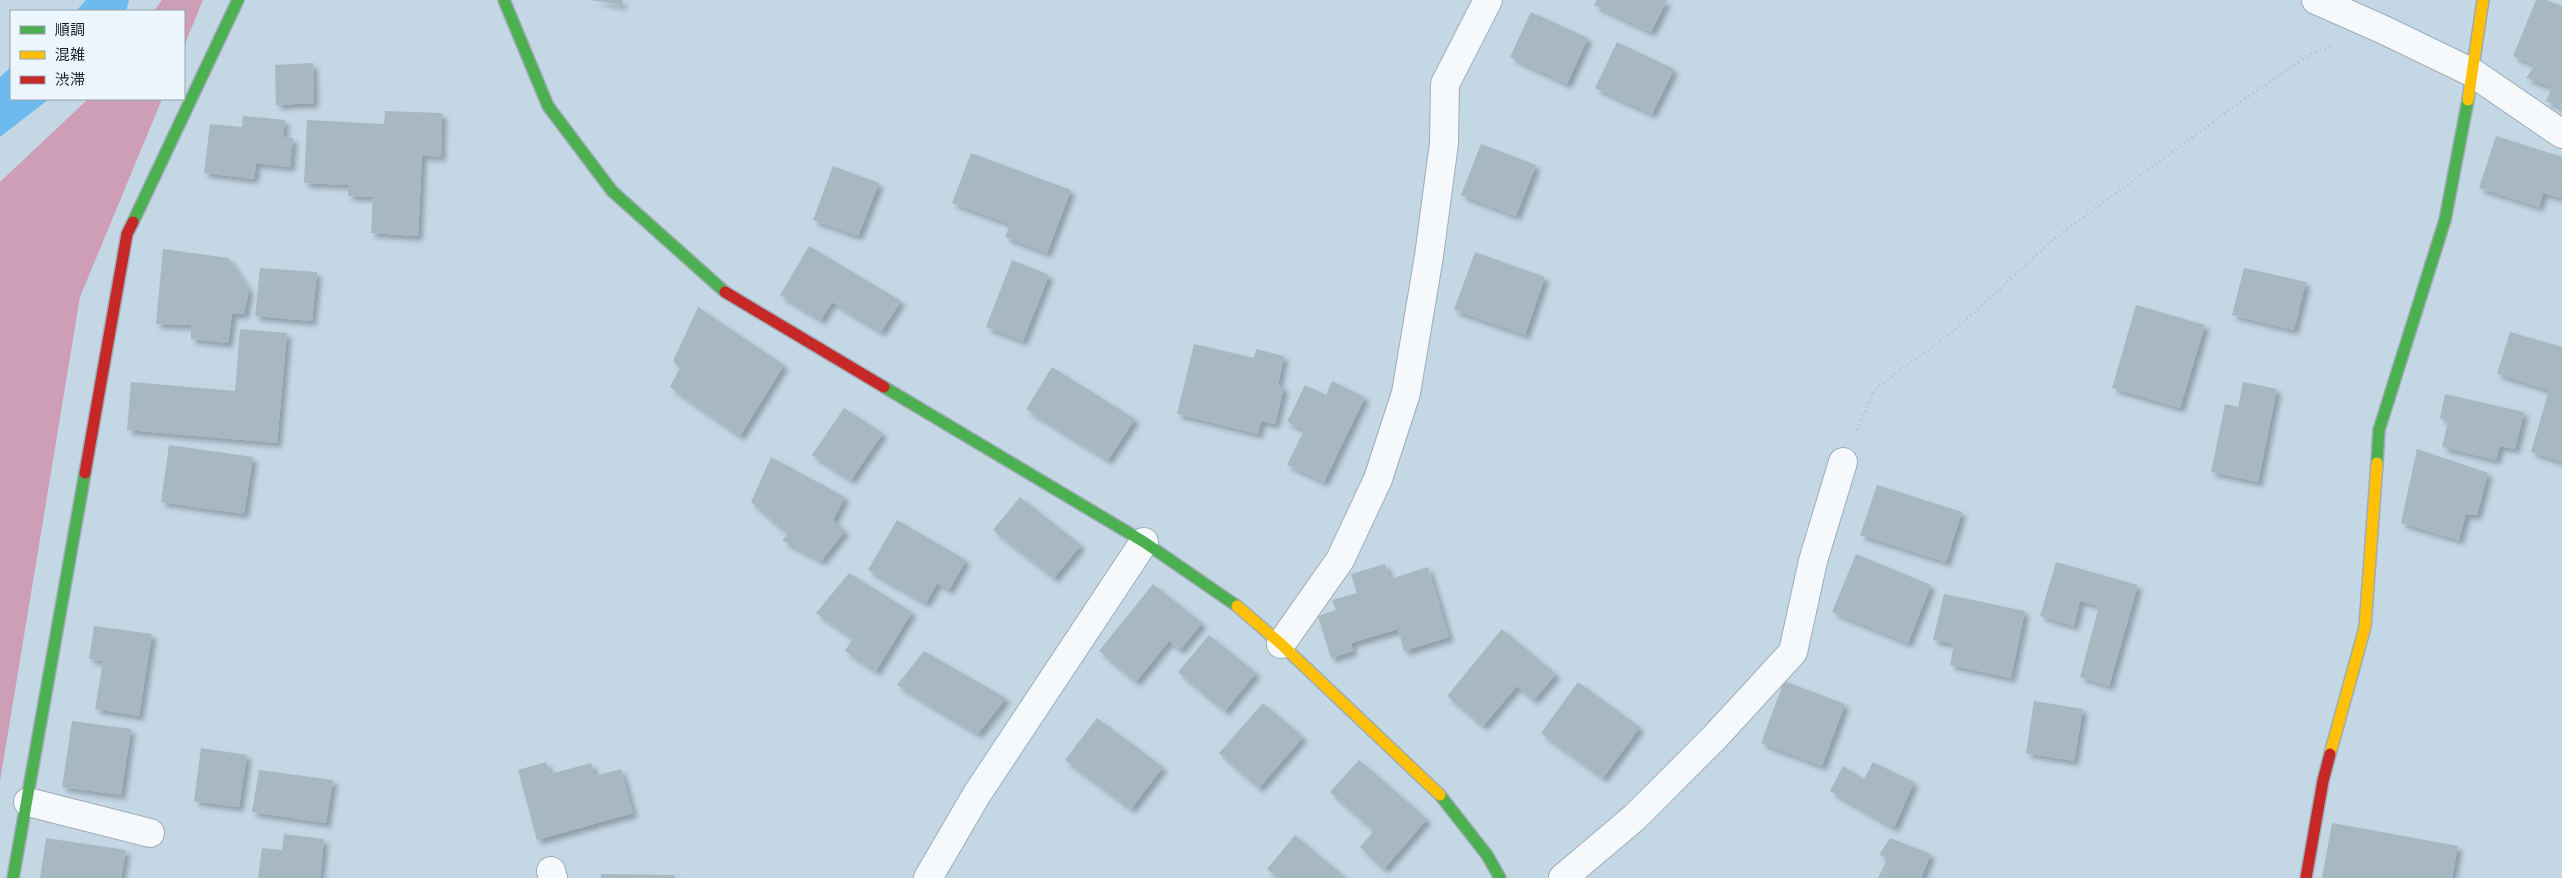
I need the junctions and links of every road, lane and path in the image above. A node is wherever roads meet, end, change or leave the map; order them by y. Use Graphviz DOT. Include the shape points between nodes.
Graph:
graph roads {
  1 [pos="238,0"];
  2 [pos="504,0"];
  3 [pos="1488,0"];
  4 [pos="2316,0"];
  5 [pos="2483,0"];
  6 [pos="2384,30"];
  7 [pos="2473,73"];
  8 [pos="2562,134"];
  9 [pos="1843,462"];
  10 [pos="1144,542"];
  11 [pos="1281,644"];
  12 [pos="28,802"];
  13 [pos="150,833"];
  14 [pos="13,878"];
  15 [pos="928,878"];
  16 [pos="1500,878"];
  17 [pos="1563,878"];
  18 [pos="2306,878"];
  1 -- 12 [label="street" via="128,234"];
  2 -- 10 [label="street" via="548,106 612,192 722,290"];
  3 -- 11 [label="street" via="1445,84 1444,143 1430,256 1406,392 1378,479 1340,560"];
  4 -- 6 [label="street"];
  5 -- 7 [label="street"];
  6 -- 7 [label="street"];
  6 -- 9 [label="path" via="2312,53 2055,238 1954,331 1876,388"];
  7 -- 8 [label="street"];
  7 -- 18 [label="street" via="2445,220 2379,430 2365,628 2322,781"];
  9 -- 17 [label="street" via="1813,561 1793,652 1635,817"];
  10 -- 11 [label="street" via="1233,603"];
  10 -- 15 [label="street" via="977,794"];
  11 -- 16 [label="street" via="1440,795 1487,855"];
  12 -- 13 [label="street"];
  12 -- 14 [label="street"];
}
